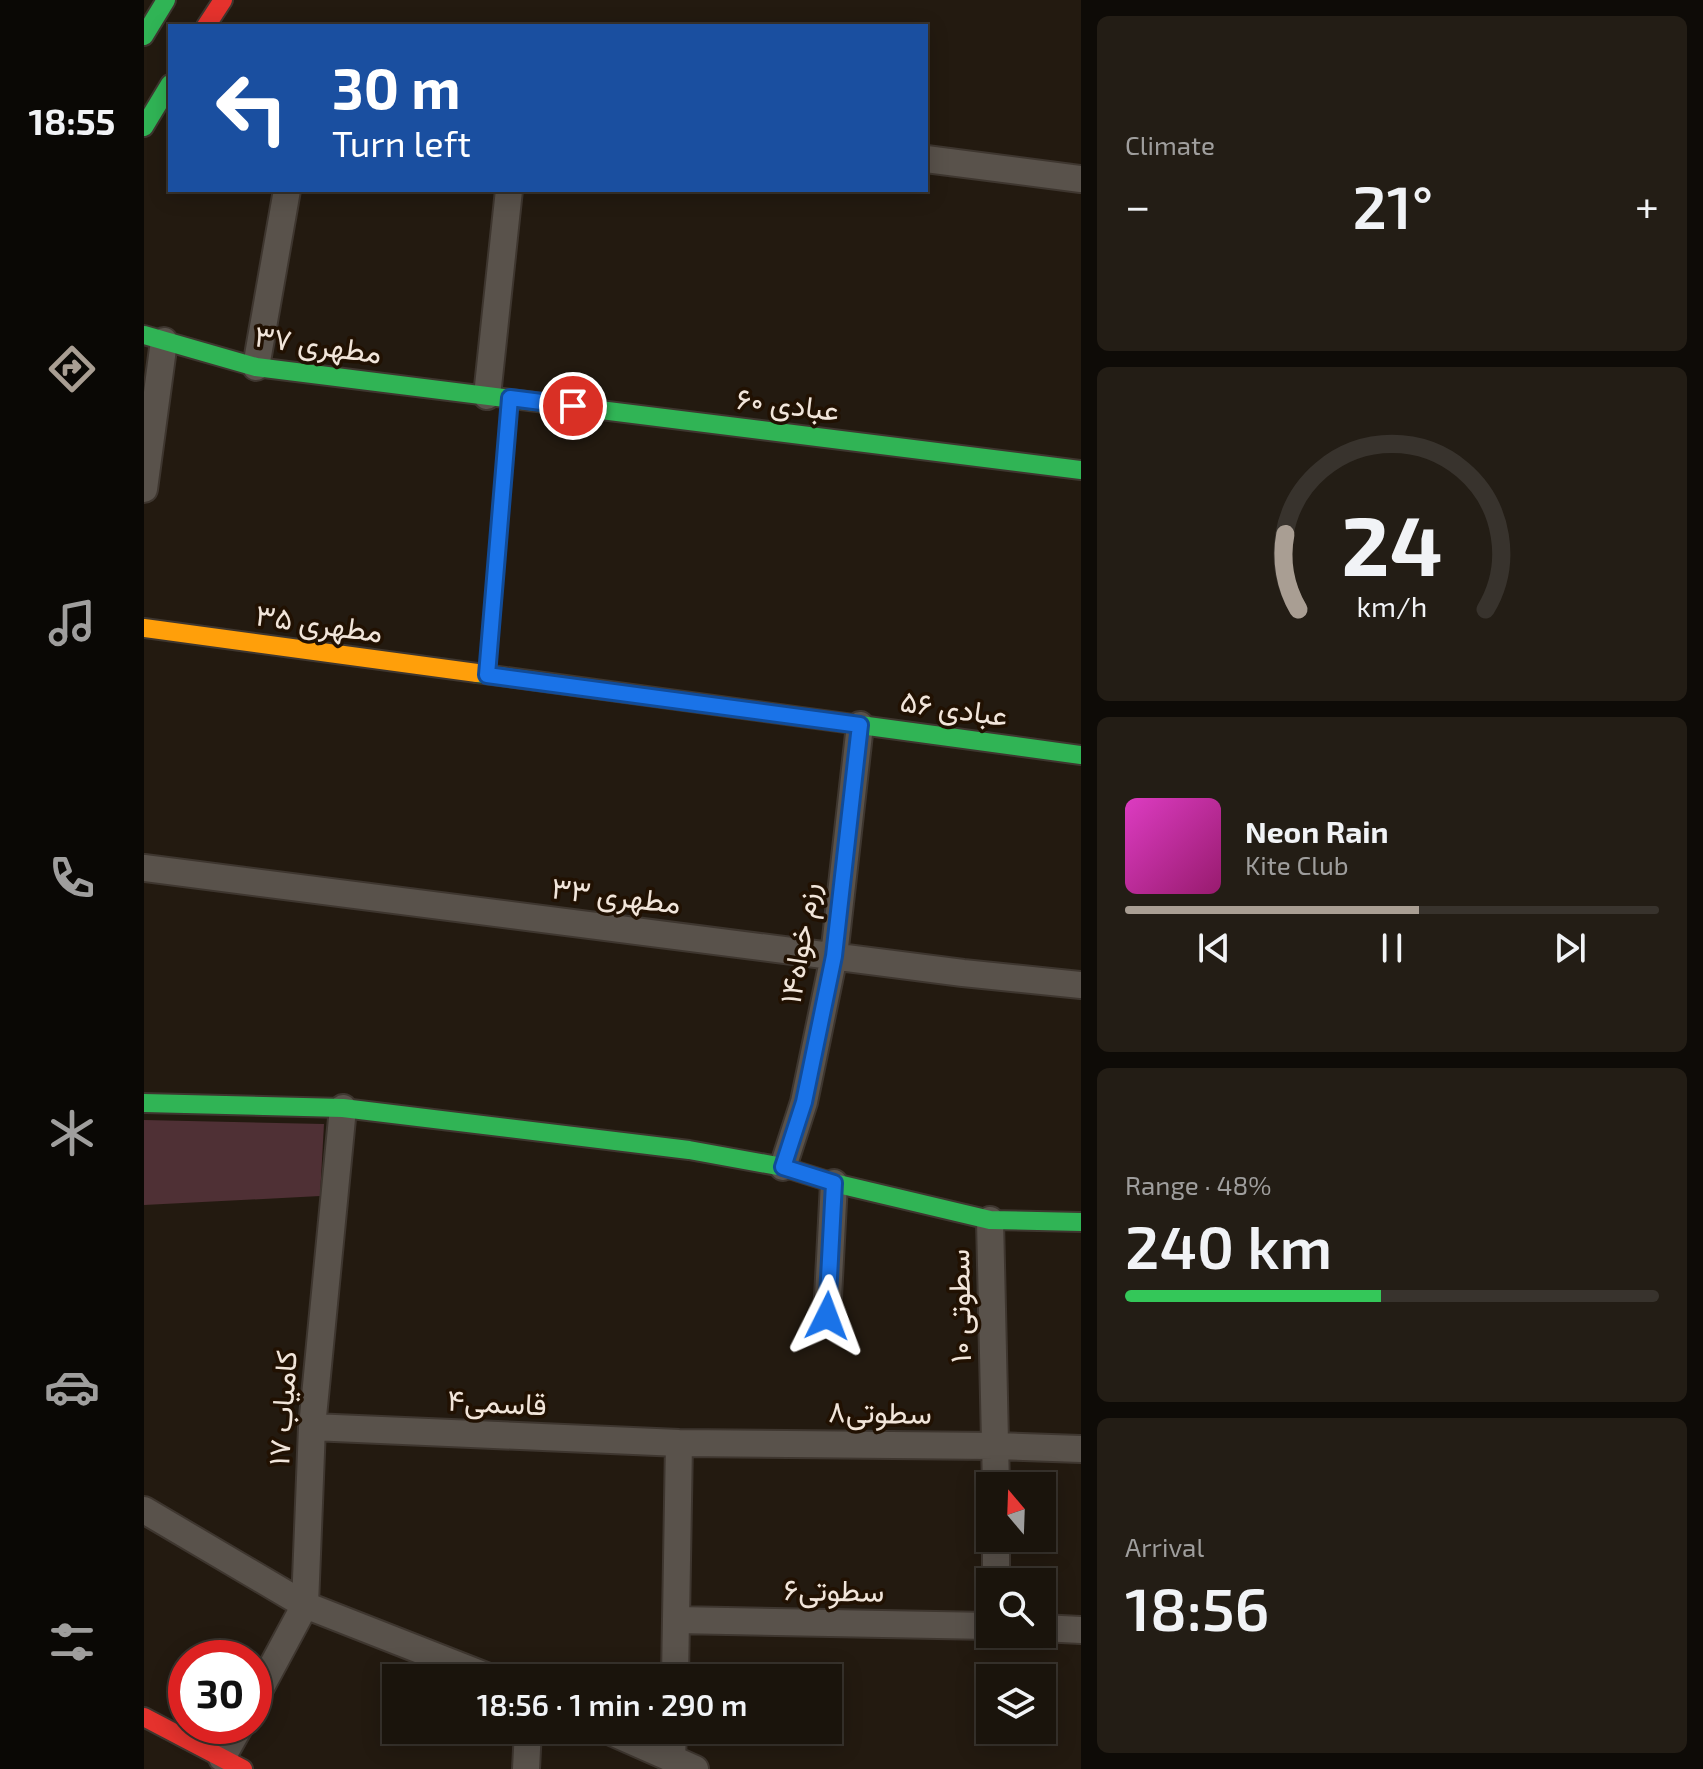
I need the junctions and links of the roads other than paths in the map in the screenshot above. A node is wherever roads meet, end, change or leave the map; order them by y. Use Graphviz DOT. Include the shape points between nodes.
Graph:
graph roads {
  1 [pos="166,0"];
  2 [pos="223,0"];
  3 [pos="207,24"];
  4 [pos="144,36"];
  5 [pos="168,87"];
  6 [pos="144,127"];
  7 [pos="928,159"];
  8 [pos="1081,179"];
  9 [pos="287,192"];
  10 [pos="509,192"];
  11 [pos="154,338"];
  12 [pos="256,367"];
  13 [pos="499,397"];
  14 [pos="1081,470"];
  15 [pos="144,489"];
  16 [pos="144,628"];
  17 [pos="487,675"];
  18 [pos="860,725"];
  19 [pos="1081,755"];
  20 [pos="144,868"];
  21 [pos="834,956"];
  22 [pos="1081,985"];
  23 [pos="144,1103"];
  24 [pos="343,1108"];
  25 [pos="783,1167"];
  26 [pos="834,1183"];
  27 [pos="990,1220"];
  28 [pos="1081,1222"];
  29 [pos="827,1316"];
  30 [pos="312,1427"];
  31 [pos="679,1443"];
  32 [pos="995,1446"];
  33 [pos="1081,1449"];
  34 [pos="996,1472"];
  35 [pos="144,1510"];
  36 [pos="305,1605"];
  37 [pos="677,1620"];
  38 [pos="976,1626"];
  39 [pos="1056,1629"];
  40 [pos="1081,1630"];
  41 [pos="455,1664"];
  42 [pos="675,1664"];
  43 [pos="272,1666"];
  44 [pos="144,1717"];
  45 [pos="527,1744"];
  46 [pos="638,1744"];
  47 [pos="677,1744"];
  48 [pos="232,1763"];
  49 [pos="684,1765"];
  50 [pos="526,1769"];
  1 -- 4 [label="street"];
  2 -- 3 [label="street"];
  5 -- 6 [label="street"];
  7 -- 8 [label="street"];
  9 -- 12 [label="street"];
  10 -- 13 [label="street"];
  11 -- 12 [label="street, مطهری ۳۷"];
  11 -- 15 [label="street"];
  12 -- 13 [label="street, مطهری ۳۷"];
  13 -- 14 [label="street, عبادی ۶۰"];
  13 -- 17 [label="lane"];
  16 -- 17 [label="street, مطهری ۳۵"];
  17 -- 18 [label="street, عبادی ۵۶"];
  18 -- 19 [label="street, عبادی ۵۶"];
  18 -- 21 [label="street, رزم خواه۱۴"];
  20 -- 21 [label="street, مطهری ۳۳"];
  21 -- 22 [label="street, مطهری ۳۳"];
  21 -- 25 [label="street, رزم خواه۱۴" via="804,1102"];
  23 -- 24 [label="street"];
  24 -- 25 [label="street" via="689,1150"];
  24 -- 30 [label="street, کامیاب ۱۷"];
  25 -- 26 [label="street"];
  26 -- 27 [label="street"];
  26 -- 29 [label="street"];
  27 -- 28 [label="street"];
  27 -- 32 [label="street, سطوتی ۱۰"];
  30 -- 31 [label="street, قاسمی۴"];
  30 -- 36 [label="street, کامیاب ۱۷"];
  31 -- 32 [label="street, سطوتی۸"];
  31 -- 37 [label="street"];
  32 -- 33 [label="street, سطوتی۸"];
  32 -- 34 [label="street, سطوتی ۱۰"];
  35 -- 36 [label="street"];
  36 -- 41 [label="street"];
  36 -- 43 [label="street, کامیاب ۱۷"];
  37 -- 38 [label="street, سطوتی۶"];
  37 -- 42 [label="street"];
  39 -- 40 [label="street"];
  44 -- 48 [label="street"];
  45 -- 50 [label="street"];
  46 -- 49 [label="street"];
  47 -- 49 [label="street"];
}
